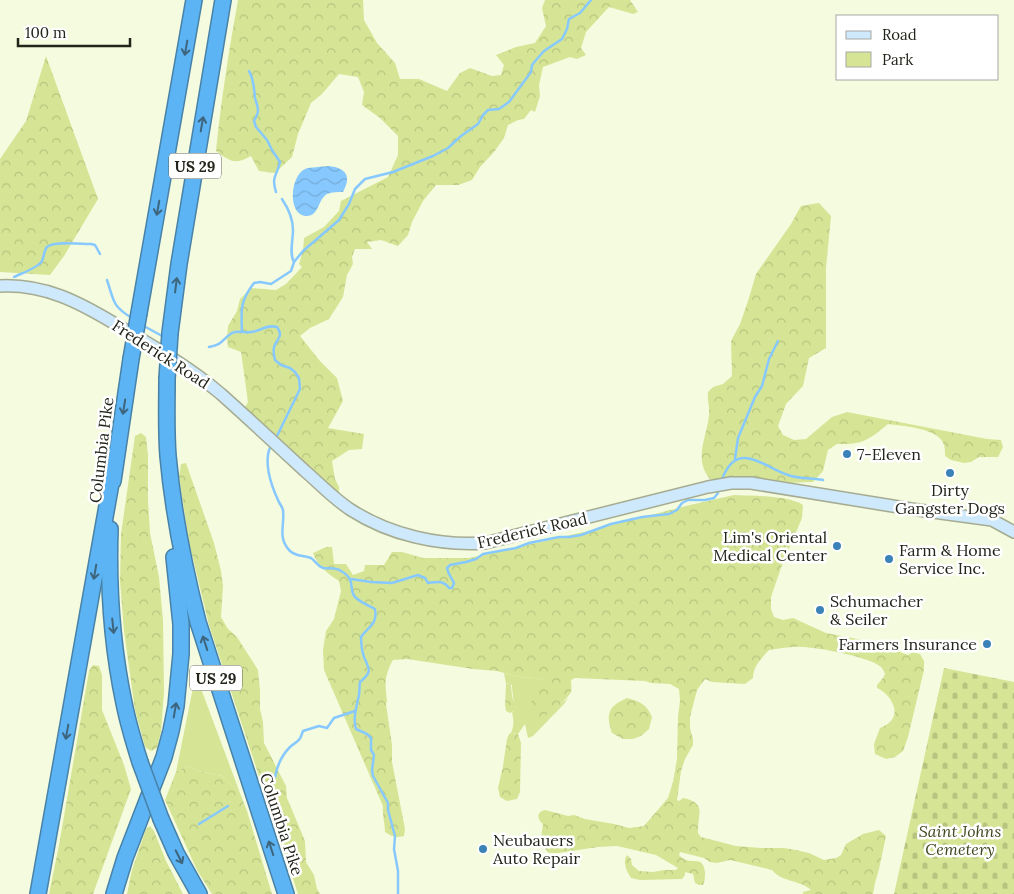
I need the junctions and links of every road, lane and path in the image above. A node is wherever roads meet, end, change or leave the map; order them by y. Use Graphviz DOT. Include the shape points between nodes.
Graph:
graph roads {
  1 [pos="194,0"];
  2 [pos="223,0"];
  3 [pos="0,286"];
  4 [pos="168,456"];
  5 [pos="113,472"];
  6 [pos="1014,532"];
  7 [pos="143,810"];
  8 [pos="38,894"];
  9 [pos="106,894"];
  10 [pos="114,894"];
  11 [pos="199,894"];
  12 [pos="286,894"];
  1 -- 5 [label="highway, Columbia Pike / US 29, one-way, bridge"];
  4 -- 2 [label="highway, Columbia Pike / US 29, one-way, bridge" via="170,333 180,254"];
  3 -- 6 [label="main road, Frederick Road" via="48,291 87,307 195,374 352,510 390,529 432,541 485,543 708,487 751,483 992,520"];
  7 -- 4 [label="highway, one-way" via="171,731 181,654"];
  12 -- 4 [label="highway, Columbia Pike / US 29, one-way" via="198,622 182,554"];
  5 -- 8 [label="highway, one-way"];
  5 -- 11 [label="highway, Columbia Pike / US 29, one-way, bridge" via="112,621 124,703 140,762 161,819"];
  7 -- 9 [label="highway"];
  7 -- 10 [label="highway"];
}
